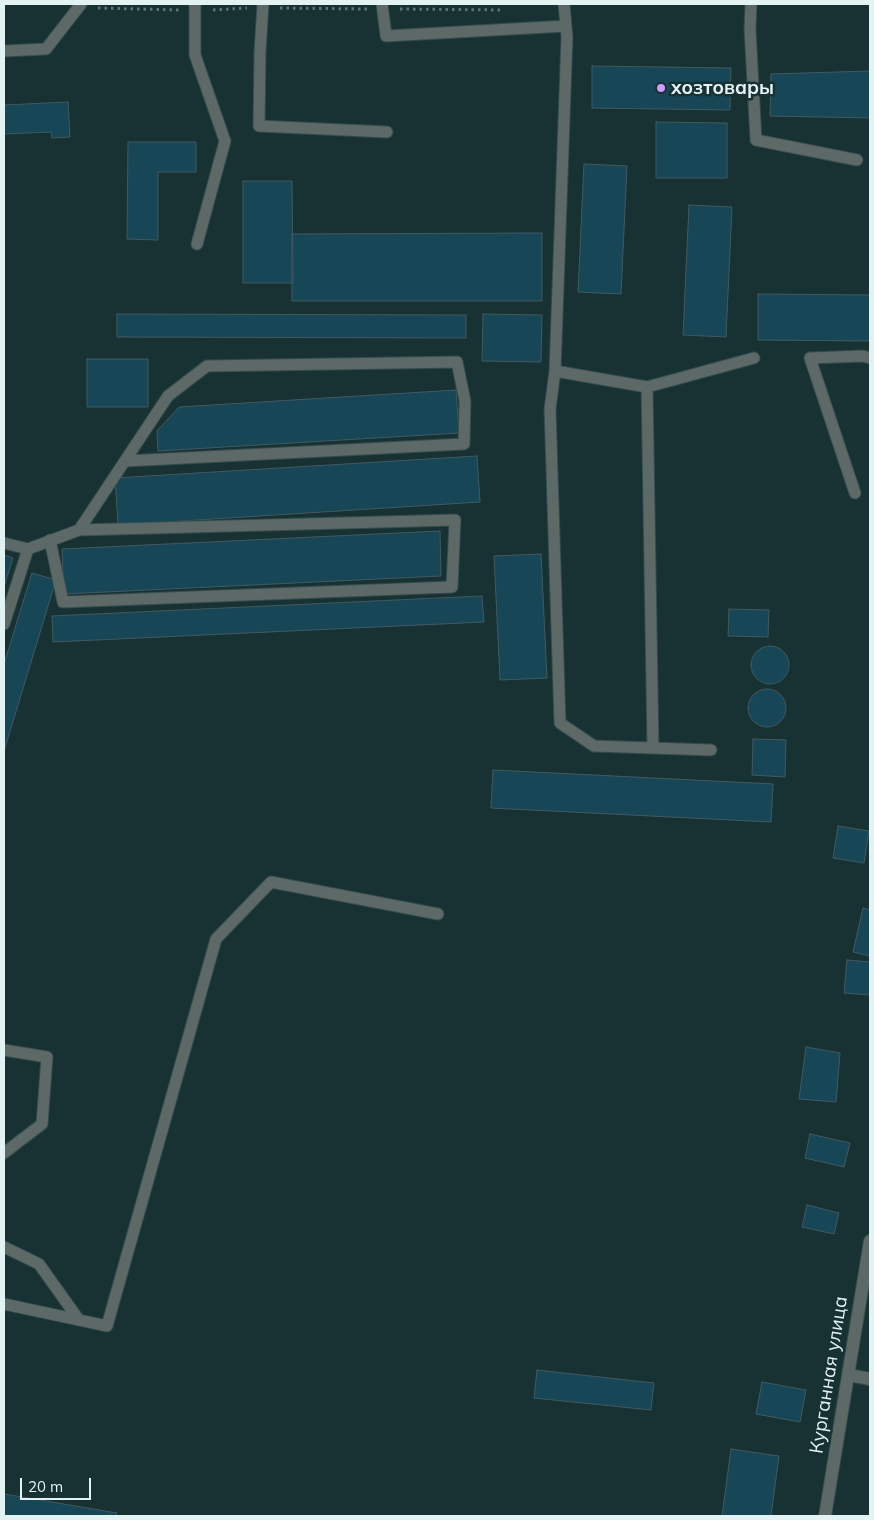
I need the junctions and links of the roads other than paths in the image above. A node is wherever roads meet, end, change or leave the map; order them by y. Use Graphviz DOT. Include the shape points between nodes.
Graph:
graph roads {
  1 [pos="564,4"];
  2 [pos="751,4"];
  3 [pos="80,6"];
  4 [pos="263,6"];
  5 [pos="382,6"];
  6 [pos="194,7"];
  7 [pos="566,26"];
  8 [pos="4,51"];
  9 [pos="387,132"];
  10 [pos="857,160"];
  11 [pos="197,244"];
  12 [pos="754,358"];
  13 [pos="870,358"];
  14 [pos="555,371"];
  15 [pos="647,387"];
  16 [pos="125,461"];
  17 [pos="855,493"];
  18 [pos="79,530"];
  19 [pos="50,540"];
  20 [pos="4,543"];
  21 [pos="28,549"];
  22 [pos="4,624"];
  23 [pos="653,748"];
  24 [pos="711,750"];
  25 [pos="438,914"];
  26 [pos="4,1050"];
  27 [pos="4,1153"];
  28 [pos="870,1241"];
  29 [pos="4,1247"];
  30 [pos="4,1304"];
  31 [pos="79,1320"];
  32 [pos="849,1374"];
  33 [pos="870,1379"];
  34 [pos="825,1516"];
  1 -- 7 [label="lane"];
  2 -- 10 [label="lane" via="756,140"];
  3 -- 8 [label="lane" via="46,49"];
  4 -- 9 [label="lane" via="260,126"];
  5 -- 7 [label="lane" via="386,36"];
  6 -- 11 [label="lane" via="195,54 225,141"];
  7 -- 14 [label="lane"];
  12 -- 15 [label="lane"];
  13 -- 17 [label="lane" via="810,358"];
  14 -- 15 [label="lane"];
  14 -- 23 [label="lane" via="550,409 560,723 594,746"];
  15 -- 23 [label="lane"];
  16 -- 16 [label="lane" via="168,396 207,366 457,362 465,401 464,444"];
  16 -- 18 [label="lane"];
  18 -- 19 [label="lane"];
  18 -- 19 [label="lane" via="455,520 452,587 63,602"];
  19 -- 21 [label="lane"];
  20 -- 21 [label="lane"];
  21 -- 22 [label="lane"];
  23 -- 24 [label="lane"];
  25 -- 31 [label="lane" via="271,882 216,939 107,1326"];
  26 -- 27 [label="lane" via="47,1057 42,1124"];
  28 -- 32 [label="street, Курганная улица"];
  29 -- 31 [label="lane" via="39,1264"];
  30 -- 31 [label="lane"];
  32 -- 33 [label="street"];
  32 -- 34 [label="street, Курганная улица"];
}
